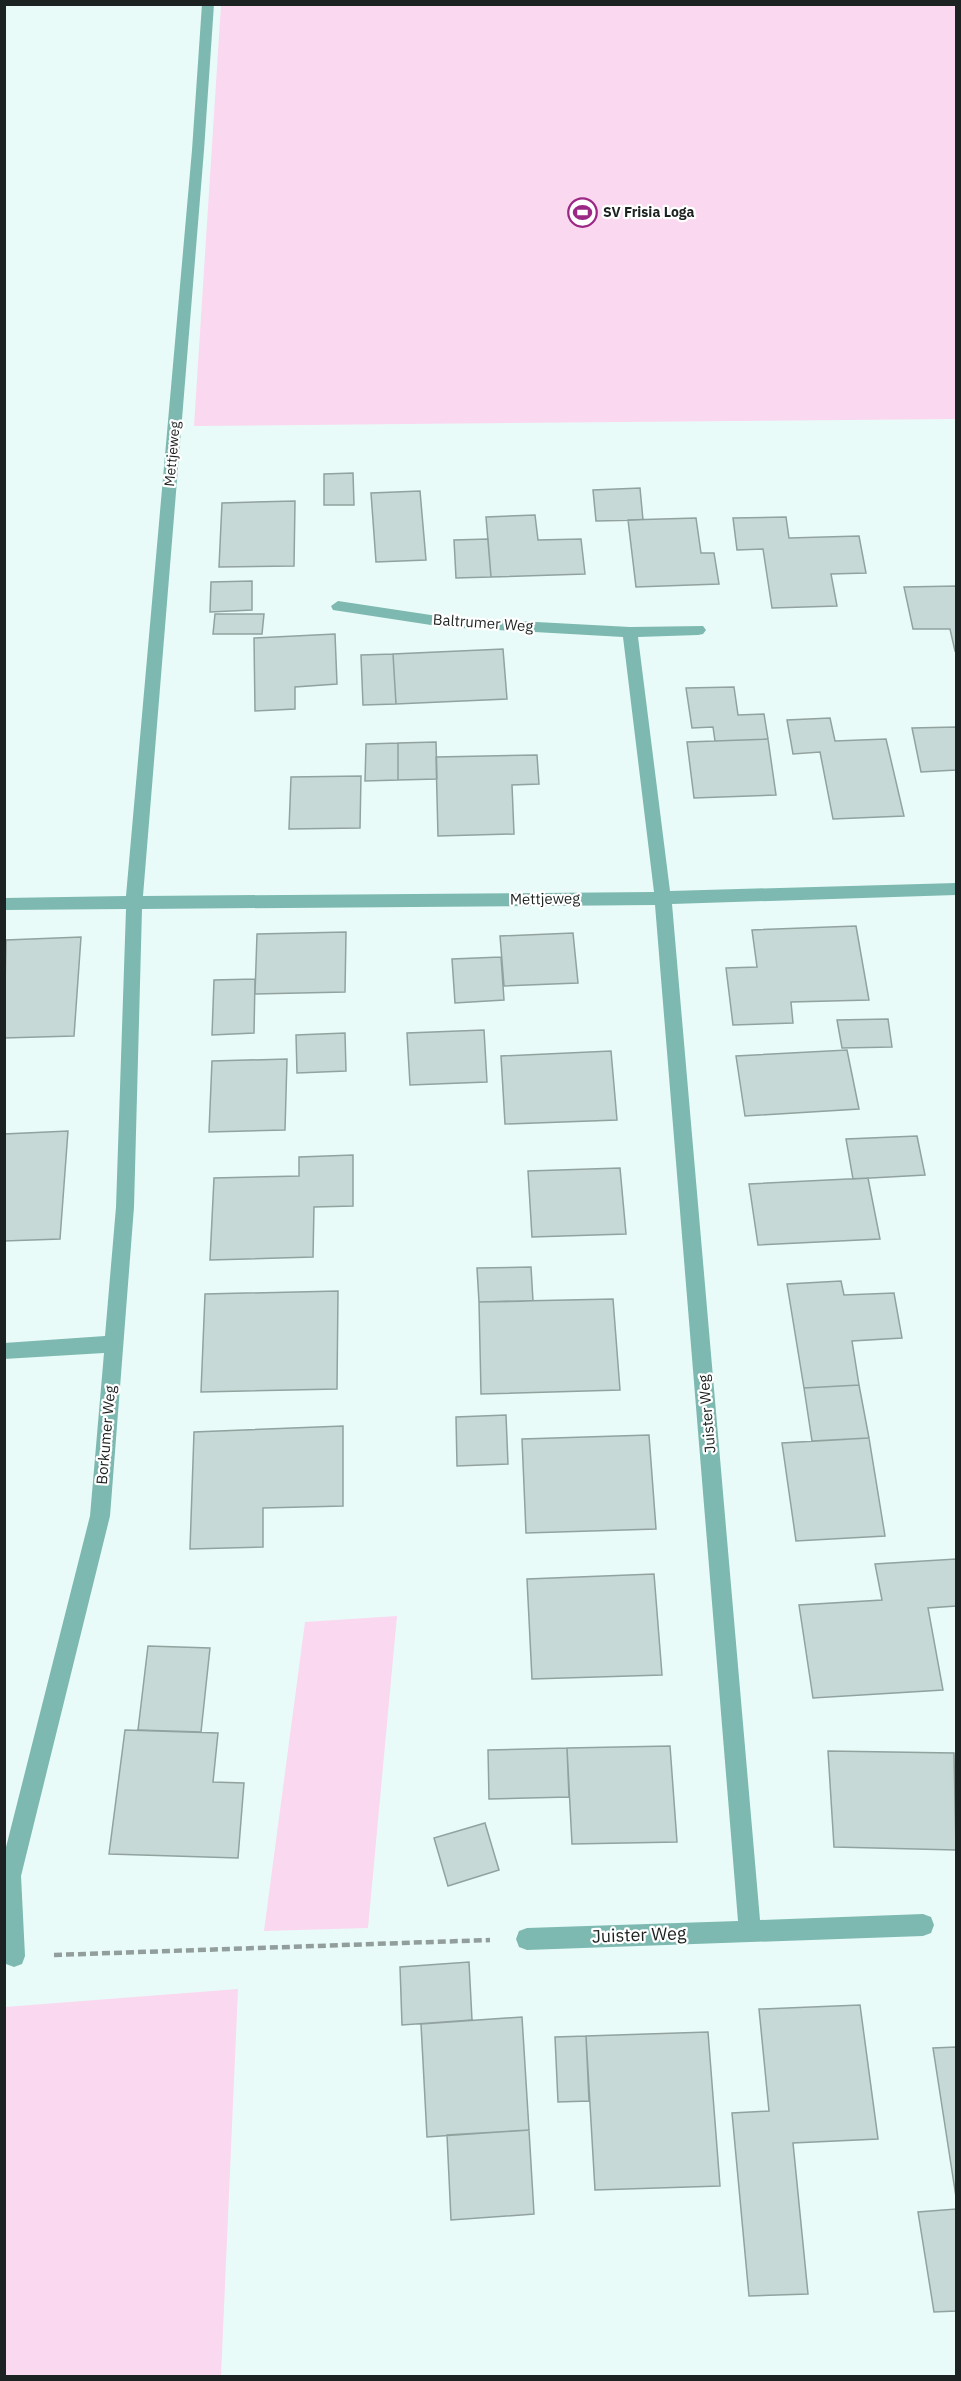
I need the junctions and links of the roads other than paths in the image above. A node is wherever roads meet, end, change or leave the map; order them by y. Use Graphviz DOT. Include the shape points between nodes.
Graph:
graph roads {
  1 [pos="208,4"];
  2 [pos="338,606"];
  3 [pos="698,630"];
  4 [pos="630,632"];
  5 [pos="957,889"];
  6 [pos="663,898"];
  7 [pos="134,903"];
  8 [pos="4,904"];
  9 [pos="114,1344"];
  10 [pos="4,1351"];
  11 [pos="923,1925"];
  12 [pos="750,1930"];
  13 [pos="527,1939"];
  14 [pos="14,1956"];
  1 -- 7 [label="street, Mettjeweg"];
  2 -- 4 [label="street, Baltrumer Weg" via="444,622"];
  3 -- 4 [label="street, Baltrumer Weg"];
  4 -- 6 [label="street"];
  5 -- 6 [label="street, Mettjeweg"];
  6 -- 7 [label="street, Mettjeweg"];
  6 -- 12 [label="street, Juister Weg"];
  7 -- 8 [label="street, Mettjeweg"];
  7 -- 9 [label="street, Borkumer Weg" via="125,1207"];
  9 -- 10 [label="street"];
  9 -- 14 [label="street, Borkumer Weg" via="100,1516 10,1876"];
  11 -- 12 [label="street, Juister Weg"];
  12 -- 13 [label="street, Juister Weg"];
}
